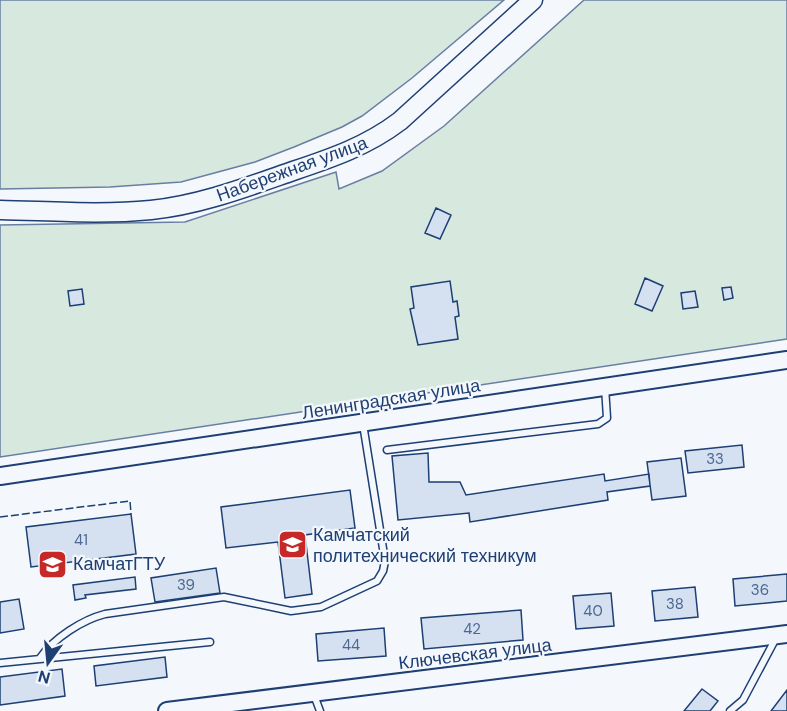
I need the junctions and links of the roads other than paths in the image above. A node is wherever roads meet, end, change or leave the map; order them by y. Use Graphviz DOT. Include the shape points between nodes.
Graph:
graph roads {
  1 [pos="533,0"];
  2 [pos="0,210"];
  3 [pos="787,360"];
  4 [pos="605,387"];
  5 [pos="363,422"];
  6 [pos="387,450"];
  7 [pos="0,476"];
  8 [pos="782,634"];
  9 [pos="210,642"];
  10 [pos="40,658"];
  11 [pos="0,663"];
  12 [pos="314,694"];
  13 [pos="167,711"];
  14 [pos="320,711"];
  15 [pos="730,711"];
  1 -- 2 [label="main road, Набережная улица" via="400,121 355,149 220,196 173,207 112,212"];
  3 -- 4 [label="main road, Ленинградская улица"];
  4 -- 5 [label="main road, Ленинградская улица"];
  4 -- 6 [label="lane" via="607,418 598,424"];
  5 -- 7 [label="main road, Ленинградская улица"];
  5 -- 10 [label="lane" via="385,561 377,580 321,607 291,611 224,597 105,614 55,641"];
  8 -- 12 [label="main road, Ключевская улица"];
  8 -- 15 [label="lane" via="743,700"];
  9 -- 10 [label="lane"];
  10 -- 11 [label="lane"];
  12 -- 13 [label="main road, Ключевская улица"];
  12 -- 14 [label="lane"];
}
